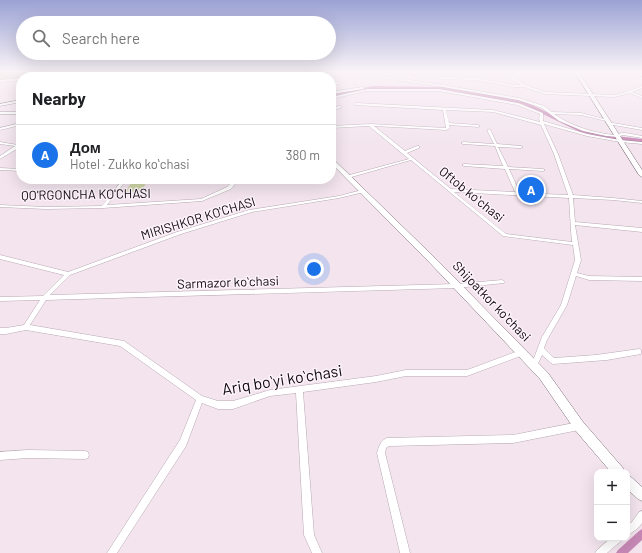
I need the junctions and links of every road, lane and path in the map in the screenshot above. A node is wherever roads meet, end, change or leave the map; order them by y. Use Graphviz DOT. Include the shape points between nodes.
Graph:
graph roads {
  1 [pos="590,96"];
  2 [pos="477,97"];
  3 [pos="505,97"];
  4 [pos="16,102"];
  5 [pos="356,104"];
  6 [pos="0,105"];
  7 [pos="340,107"];
  8 [pos="336,108"];
  9 [pos="444,109"];
  10 [pos="0,112"];
  11 [pos="16,113"];
  12 [pos="549,113"];
  13 [pos="542,114"];
  14 [pos="607,121"];
  15 [pos="542,123"];
  16 [pos="447,124"];
  17 [pos="16,125"];
  18 [pos="370,125"];
  19 [pos="336,126"];
  20 [pos="478,126"];
  21 [pos="0,129"];
  22 [pos="642,129"];
  23 [pos="489,130"];
  24 [pos="642,137"];
  25 [pos="618,138"];
  26 [pos="642,142"];
  27 [pos="0,143"];
  28 [pos="463,143"];
  29 [pos="16,145"];
  30 [pos="496,145"];
  31 [pos="418,147"];
  32 [pos="521,147"];
  33 [pos="16,148"];
  34 [pos="404,153"];
  35 [pos="0,158"];
  36 [pos="412,160"];
  37 [pos="464,165"];
  38 [pos="506,167"];
  39 [pos="0,169"];
  40 [pos="336,169"];
  41 [pos="16,170"];
  42 [pos="543,170"];
  43 [pos="642,175"];
  44 [pos="348,177"];
  45 [pos="121,184"];
  46 [pos="233,184"];
  47 [pos="449,190"];
  48 [pos="362,191"];
  49 [pos="518,194"];
  50 [pos="571,197"];
  51 [pos="642,202"];
  52 [pos="0,206"];
  53 [pos="103,207"];
  54 [pos="573,223"];
  55 [pos="642,230"];
  56 [pos="575,244"];
  57 [pos="0,257"];
  58 [pos="68,274"];
  59 [pos="574,274"];
  60 [pos="642,279"];
  61 [pos="502,282"];
  62 [pos="456,286"];
  63 [pos="44,298"];
  64 [pos="0,299"];
  65 [pos="26,327"];
  66 [pos="0,331"];
  67 [pos="540,349"];
  68 [pos="639,352"];
  69 [pos="521,353"];
  70 [pos="534,366"];
  71 [pos="299,389"];
  72 [pos="200,399"];
  73 [pos="579,426"];
  74 [pos="85,455"];
  75 [pos="0,456"];
  76 [pos="616,469"];
  77 [pos="630,484"];
  78 [pos="642,495"];
  79 [pos="642,515"];
  80 [pos="630,529"];
  81 [pos="614,541"];
  82 [pos="112,553"];
  83 [pos="317,553"];
  84 [pos="405,553"];
  85 [pos="600,553"];
  1 -- 14 [label="street"];
  2 -- 13 [label="street" via="518,104"];
  3 -- 12 [label="street" via="543,107"];
  4 -- 6 [label="street"];
  5 -- 9 [label="street"];
  7 -- 8 [label="street"];
  9 -- 15 [label="street" via="493,111"];
  9 -- 16 [label="street"];
  10 -- 11 [label="street"];
  12 -- 13 [label="street"];
  12 -- 14 [label="street" via="581,114"];
  12 -- 25 [label="street" via="578,128"];
  13 -- 15 [label="street"];
  14 -- 22 [label="street"];
  14 -- 25 [label="street"];
  15 -- 25 [label="street" via="587,135"];
  15 -- 50 [label="street"];
  16 -- 18 [label="street" via="448,128 445,129"];
  16 -- 20 [label="street"];
  17 -- 21 [label="street"];
  18 -- 19 [label="street"];
  18 -- 34 [label="street, Oftob koʻchasi"];
  23 -- 30 [label="street"];
  24 -- 25 [label="street" via="623,134"];
  25 -- 26 [label="street"];
  25 -- 43 [label="street"];
  27 -- 29 [label="street"];
  28 -- 30 [label="street"];
  30 -- 32 [label="street"];
  30 -- 38 [label="street"];
  31 -- 34 [label="street"];
  33 -- 35 [label="street"];
  34 -- 36 [label="street, Oftob koʻchasi"];
  36 -- 44 [label="street"];
  36 -- 47 [label="street, Oftob koʻchasi"];
  37 -- 38 [label="street"];
  38 -- 42 [label="street"];
  38 -- 49 [label="street"];
  39 -- 41 [label="street"];
  40 -- 44 [label="street, Shijoatkor koʻchasi"];
  44 -- 48 [label="street, Shijoatkor koʻchasi"];
  45 -- 53 [label="street"];
  46 -- 53 [label="street, QO'RGONCHA KO'CHASI" via="202,200"];
  47 -- 49 [label="street"];
  47 -- 56 [label="street, Oftob koʻchasi" via="505,235"];
  48 -- 58 [label="street, MIRISHKOR KO'CHASI" via="339,198 251,211 178,233"];
  48 -- 62 [label="street, Shijoatkor koʻchasi"];
  49 -- 50 [label="street"];
  50 -- 51 [label="street"];
  50 -- 54 [label="street"];
  52 -- 53 [label="street, QO'RGONCHA KO'CHASI"];
  54 -- 55 [label="street"];
  54 -- 56 [label="street"];
  56 -- 59 [label="street" via="578,260"];
  57 -- 58 [label="street"];
  58 -- 63 [label="street, MIRISHKOR KO'CHASI"];
  59 -- 60 [label="street" via="589,278"];
  59 -- 67 [label="street" via="564,305"];
  61 -- 62 [label="street, Sarmazor koʻchasi"];
  62 -- 63 [label="street, Sarmazor koʻchasi"];
  62 -- 69 [label="street, Shijoatkor koʻchasi"];
  63 -- 64 [label="street, Sarmazor koʻchasi"];
  63 -- 65 [label="street"];
  65 -- 66 [label="street"];
  65 -- 72 [label="street, Ariq boʻyi koʻchasi" via="122,343"];
  67 -- 68 [label="street" via="553,361 615,357"];
  67 -- 70 [label="street"];
  69 -- 70 [label="street, Shijoatkor koʻchasi"];
  69 -- 71 [label="street, Ariq boʻyi koʻchasi" via="467,373 406,373"];
  70 -- 73 [label="street, Shijoatkor koʻchasi"];
  71 -- 72 [label="street, Ariq boʻyi koʻchasi" via="270,393 233,405"];
  71 -- 83 [label="street" via="309,535"];
  72 -- 82 [label="street" via="183,443"];
  73 -- 76 [label="street, Shijoatkor koʻchasi"];
  73 -- 84 [label="street" via="513,439 387,442 381,453"];
  74 -- 75 [label="street"];
  77 -- 78 [label="street"];
  79 -- 80 [label="street"];
  81 -- 85 [label="street"];
}
